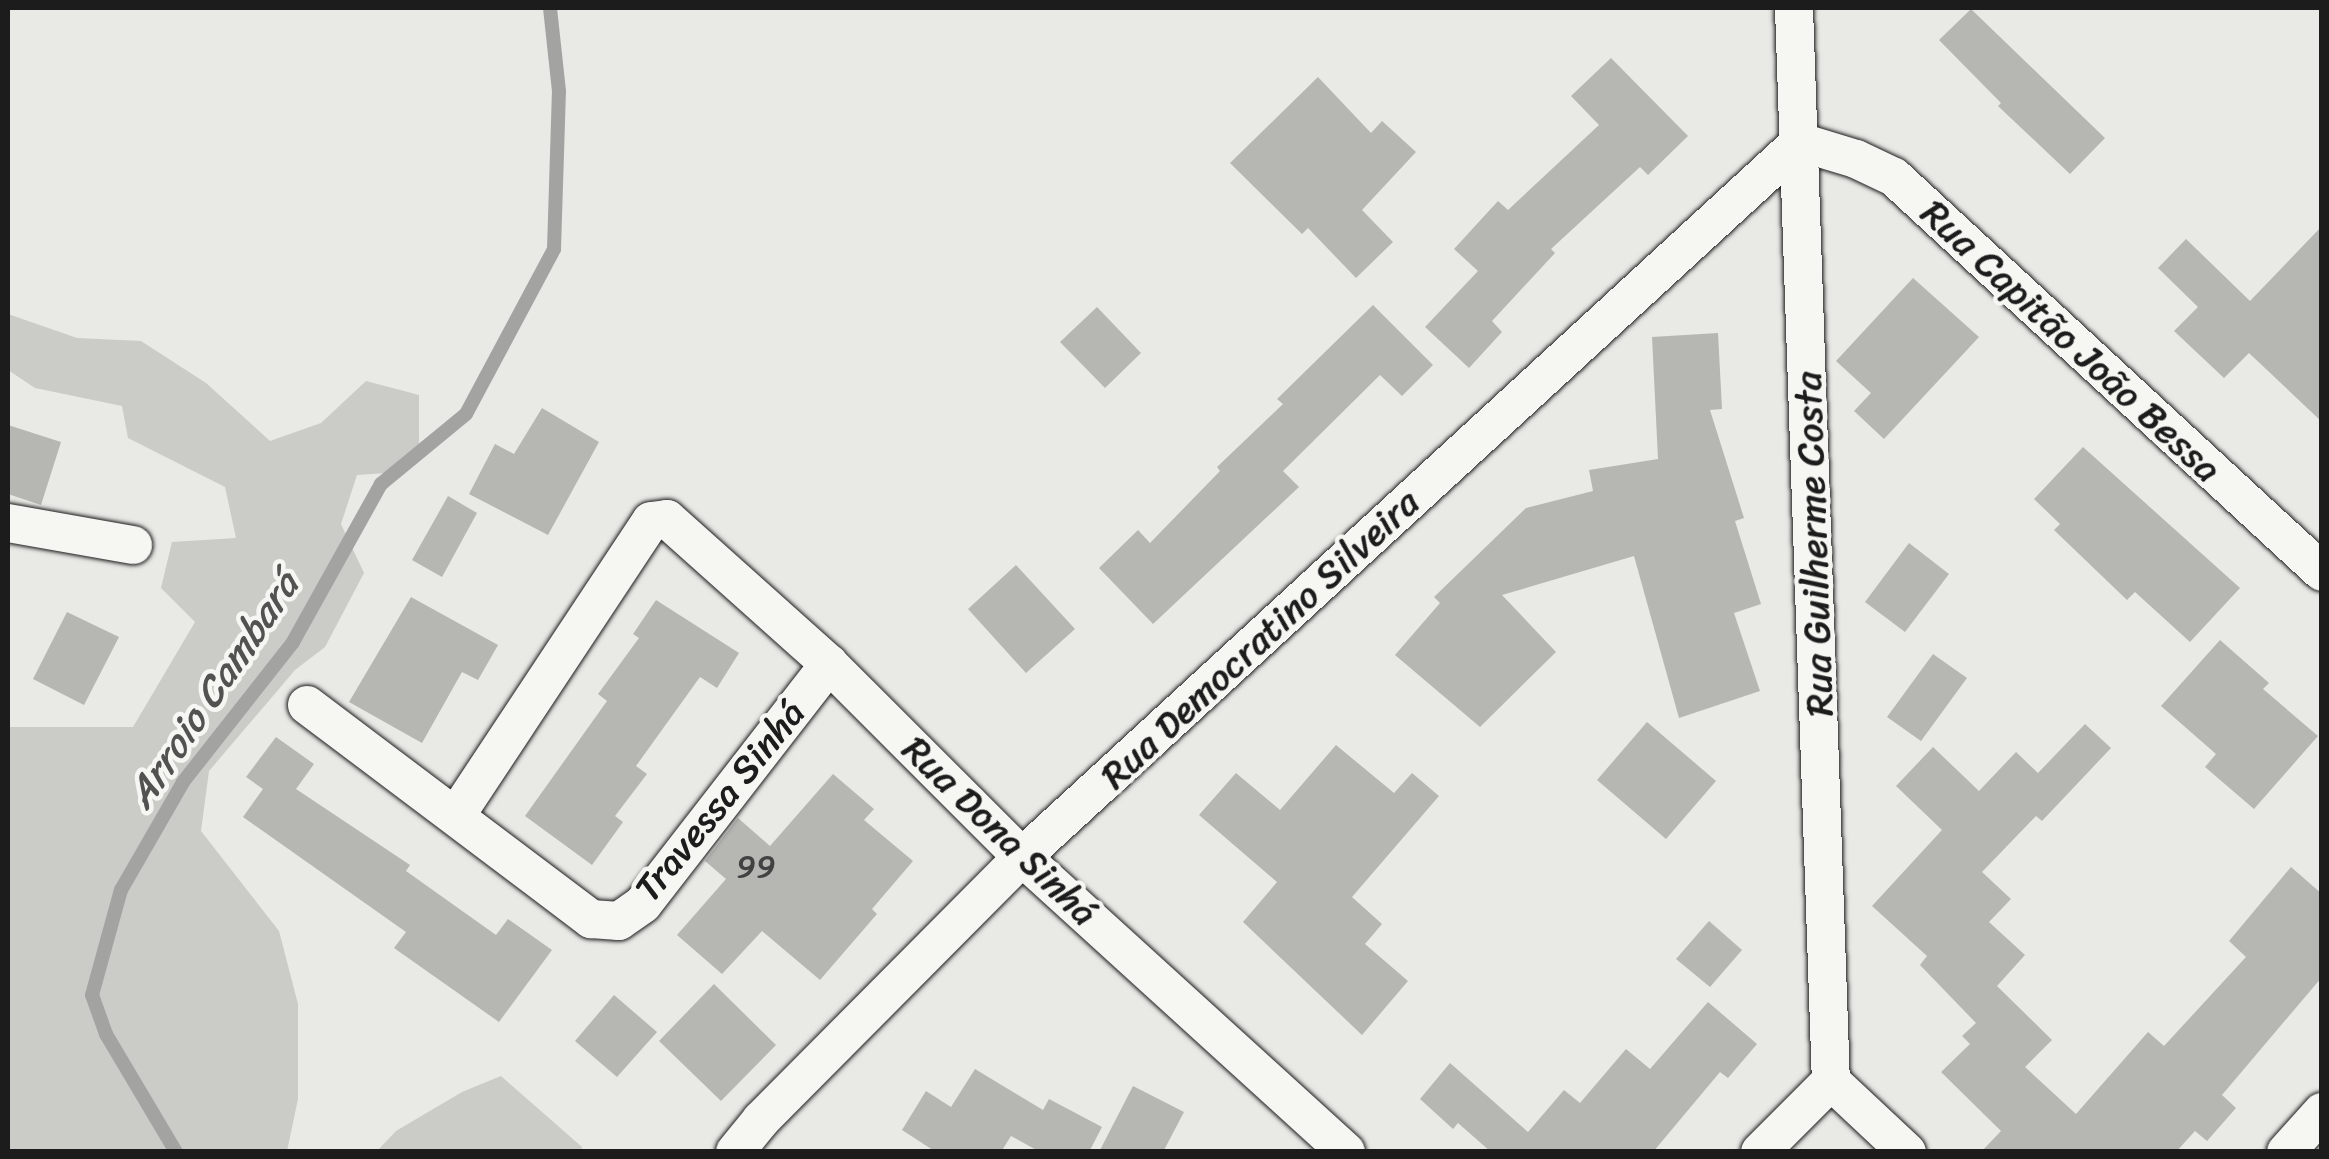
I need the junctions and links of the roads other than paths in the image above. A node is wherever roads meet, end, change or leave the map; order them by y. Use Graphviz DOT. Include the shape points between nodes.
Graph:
graph roads {
  1 [pos="1794,8"];
  2 [pos="1800,142"];
  3 [pos="8,523"];
  4 [pos="133,545"];
  5 [pos="2322,572"];
  6 [pos="828,664"];
  7 [pos="308,705"];
  8 [pos="457,814"];
  9 [pos="1022,857"];
  10 [pos="1831,1081"];
  11 [pos="2322,1112"];
  12 [pos="736,1152"];
  13 [pos="1346,1152"];
  14 [pos="1760,1152"];
  15 [pos="1907,1152"];
  16 [pos="2286,1152"];
  1 -- 2 [label="street, Rua Guilherme Costa"];
  2 -- 5 [label="street, Rua Capitão João Bessa" via="1856,158 1894,178"];
  2 -- 9 [label="street, Rua Democratino Silveira"];
  2 -- 10 [label="street, Rua Guilherme Costa"];
  3 -- 4 [label="street"];
  6 -- 8 [label="street, Travessa Sinhá" via="643,904 619,921 591,919"];
  6 -- 8 [label="street, Rua Dona Sinhá" via="667,519 651,520"];
  6 -- 9 [label="street, Rua Dona Sinhá"];
  7 -- 8 [label="street, Travessa Sinhá"];
  9 -- 12 [label="street, Rua Democratino Silveira"];
  9 -- 13 [label="street, Rua Dona Sinhá"];
  10 -- 14 [label="street"];
  10 -- 15 [label="street"];
  11 -- 16 [label="street"];
}
